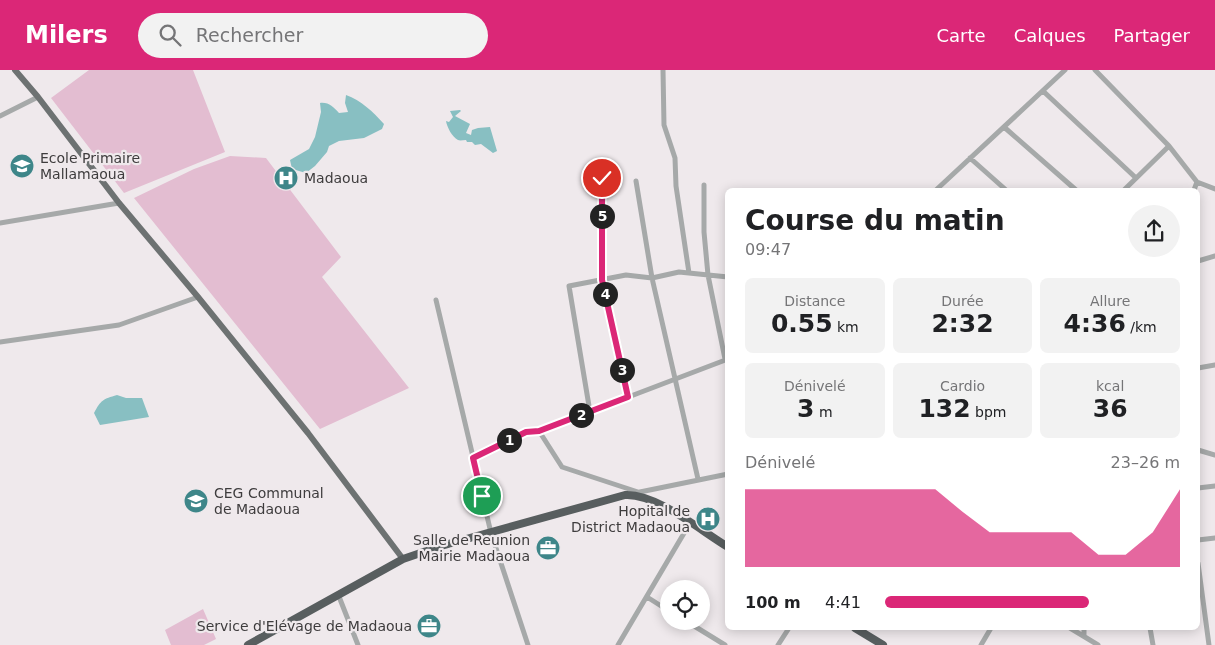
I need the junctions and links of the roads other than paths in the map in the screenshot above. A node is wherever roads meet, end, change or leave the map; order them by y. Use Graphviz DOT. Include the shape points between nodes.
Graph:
graph roads {
  1 [pos="15,70"];
  2 [pos="663,70"];
  3 [pos="1065,70"];
  4 [pos="1095,70"];
  5 [pos="1043,91"];
  6 [pos="38,97"];
  7 [pos="0,116"];
  8 [pos="1004,127"];
  9 [pos="1169,146"];
  10 [pos="970,158"];
  11 [pos="602,178"];
  12 [pos="1136,178"];
  13 [pos="636,182"];
  14 [pos="1198,182"];
  15 [pos="704,185"];
  16 [pos="938,188"];
  17 [pos="1004,188"];
  18 [pos="1074,188"];
  19 [pos="1126,188"];
  20 [pos="1195,188"];
  21 [pos="1215,188"];
  22 [pos="119,203"];
  23 [pos="0,223"];
  24 [pos="1215,256"];
  25 [pos="1200,260"];
  26 [pos="690,273"];
  27 [pos="708,275"];
  28 [pos="725,277"];
  29 [pos="652,278"];
  30 [pos="602,280"];
  31 [pos="198,297"];
  32 [pos="436,300"];
  33 [pos="0,342"];
  34 [pos="725,354"];
  35 [pos="725,359"];
  36 [pos="1215,364"];
  37 [pos="1200,368"];
  38 [pos="674,379"];
  39 [pos="628,397"];
  40 [pos="590,412"];
  41 [pos="539,431"];
  42 [pos="1200,451"];
  43 [pos="1215,455"];
  44 [pos="473,458"];
  45 [pos="725,474"];
  46 [pos="698,479"];
  47 [pos="1215,486"];
  48 [pos="1200,488"];
  49 [pos="635,493"];
  50 [pos="690,523"];
  51 [pos="491,533"];
  52 [pos="1215,538"];
  53 [pos="1200,540"];
  54 [pos="725,545"];
  55 [pos="403,559"];
  56 [pos="1200,579"];
  57 [pos="338,594"];
  58 [pos="646,597"];
  59 [pos="660,606"];
  60 [pos="701,630"];
  61 [pos="788,630"];
  62 [pos="858,630"];
  63 [pos="991,630"];
  64 [pos="1074,630"];
  65 [pos="1084,630"];
  66 [pos="1150,630"];
  67 [pos="1084,636"];
  68 [pos="248,645"];
  69 [pos="358,645"];
  70 [pos="528,645"];
  71 [pos="618,645"];
  72 [pos="725,645"];
  73 [pos="778,645"];
  74 [pos="883,645"];
  75 [pos="981,645"];
  76 [pos="1098,645"];
  77 [pos="1153,645"];
  78 [pos="1209,645"];
  1 -- 6 [label="main road"];
  2 -- 26 [label="street" via="664,125 675,158 676,186"];
  3 -- 5 [label="street"];
  4 -- 9 [label="street"];
  5 -- 8 [label="street"];
  5 -- 12 [label="street"];
  6 -- 7 [label="street"];
  6 -- 22 [label="main road"];
  8 -- 10 [label="street"];
  8 -- 18 [label="street"];
  9 -- 12 [label="street"];
  9 -- 14 [label="street"];
  10 -- 16 [label="street"];
  10 -- 17 [label="street"];
  11 -- 30 [label="street"];
  12 -- 19 [label="street"];
  13 -- 29 [label="street"];
  14 -- 20 [label="street"];
  14 -- 21 [label="street"];
  15 -- 27 [label="street"];
  22 -- 23 [label="street"];
  22 -- 31 [label="main road"];
  24 -- 25 [label="street"];
  26 -- 27 [label="street"];
  26 -- 29 [label="street"];
  27 -- 28 [label="street"];
  27 -- 34 [label="street"];
  29 -- 30 [label="street" via="626,275"];
  29 -- 38 [label="street"];
  30 -- 39 [label="street"];
  30 -- 40 [label="street" via="569,286"];
  31 -- 33 [label="street" via="119,325"];
  31 -- 55 [label="main road" via="308,433"];
  32 -- 44 [label="street"];
  35 -- 38 [label="street"];
  36 -- 37 [label="street"];
  38 -- 39 [label="street"];
  38 -- 46 [label="street"];
  39 -- 40 [label="street"];
  40 -- 41 [label="street"];
  41 -- 44 [label="street" via="526,432"];
  41 -- 49 [label="street" via="562,467"];
  42 -- 43 [label="street"];
  44 -- 51 [label="street"];
  45 -- 46 [label="street"];
  46 -- 49 [label="street"];
  47 -- 48 [label="street"];
  49 -- 50 [label="highway"];
  49 -- 51 [label="highway"];
  50 -- 54 [label="highway"];
  50 -- 58 [label="street"];
  51 -- 55 [label="highway"];
  51 -- 70 [label="street"];
  52 -- 53 [label="street"];
  55 -- 57 [label="highway"];
  56 -- 78 [label="street"];
  57 -- 68 [label="highway"];
  57 -- 69 [label="street"];
  58 -- 59 [label="street"];
  58 -- 71 [label="street"];
  60 -- 72 [label="street"];
  61 -- 73 [label="street"];
  62 -- 74 [label="highway"];
  63 -- 75 [label="street"];
  64 -- 67 [label="street"];
  65 -- 67 [label="street"];
  66 -- 77 [label="street"];
  67 -- 76 [label="street"];
}
